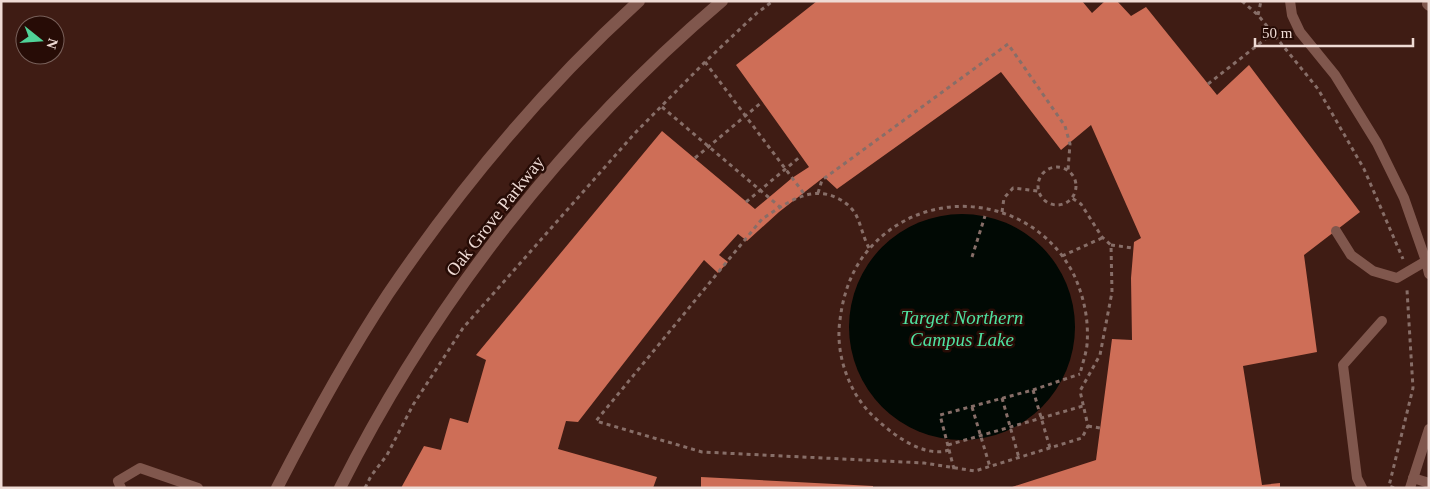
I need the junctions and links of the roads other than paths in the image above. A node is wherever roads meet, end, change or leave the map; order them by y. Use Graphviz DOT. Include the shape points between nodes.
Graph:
graph roads {
  1 [pos="639,1"];
  2 [pos="722,1"];
  3 [pos="1290,1"];
  4 [pos="1336,231"];
  5 [pos="1426,261"];
  6 [pos="1429,274"];
  7 [pos="1382,321"];
  8 [pos="1429,429"];
  9 [pos="1429,482"];
  10 [pos="1412,483"];
  11 [pos="121,488"];
  12 [pos="198,488"];
  13 [pos="277,488"];
  14 [pos="340,488"];
  15 [pos="1362,488"];
  1 -- 13 [label="street" via="568,70 501,145 442,220 388,294 355,347"];
  2 -- 14 [label="street, Oak Grove Parkway" via="615,102 533,192 431,331 364,440"];
  3 -- 5 [label="lane" via="1300,32 1334,75 1378,142 1404,198"];
  4 -- 5 [label="lane" via="1351,255 1373,271 1397,278"];
  5 -- 6 [label="lane"];
  7 -- 15 [label="lane" via="1343,365 1357,478"];
  8 -- 10 [label="lane"];
  9 -- 10 [label="lane"];
  11 -- 12 [label="lane" via="118,481 140,468"];
}
